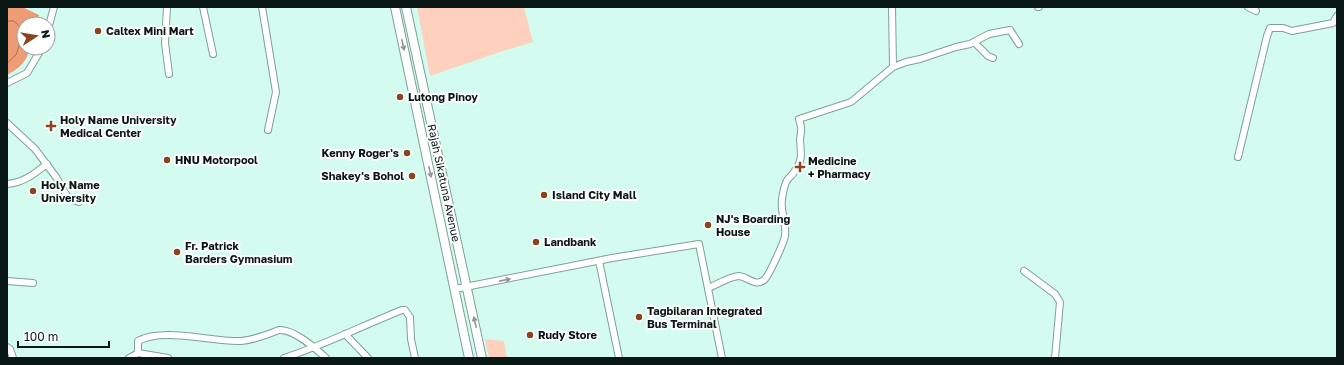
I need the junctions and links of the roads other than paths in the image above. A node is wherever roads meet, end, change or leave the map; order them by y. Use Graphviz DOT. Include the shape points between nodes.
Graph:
graph roads {
  1 [pos="167,7"];
  2 [pos="203,7"];
  3 [pos="262,7"];
  4 [pos="395,7"];
  5 [pos="406,7"];
  6 [pos="892,7"];
  7 [pos="1248,7"];
  8 [pos="1256,11"];
  9 [pos="1337,16"];
  10 [pos="974,42"];
  11 [pos="1019,44"];
  12 [pos="213,54"];
  13 [pos="37,56"];
  14 [pos="993,58"];
  15 [pos="893,67"];
  16 [pos="169,74"];
  17 [pos="421,74"];
  18 [pos="410,77"];
  19 [pos="7,83"];
  20 [pos="7,122"];
  21 [pos="268,130"];
  22 [pos="1238,157"];
  23 [pos="47,164"];
  24 [pos="7,184"];
  25 [pos="79,202"];
  26 [pos="599,261"];
  27 [pos="1024,271"];
  28 [pos="7,281"];
  29 [pos="33,283"];
  30 [pos="467,287"];
  31 [pos="708,288"];
  32 [pos="455,289"];
  33 [pos="470,302"];
  34 [pos="458,304"];
  35 [pos="344,334"];
  36 [pos="7,347"];
  37 [pos="314,348"];
  38 [pos="138,353"];
  39 [pos="297,356"];
  40 [pos="13,358"];
  41 [pos="129,358"];
  42 [pos="168,358"];
  43 [pos="284,358"];
  44 [pos="326,358"];
  45 [pos="368,358"];
  46 [pos="415,358"];
  47 [pos="469,358"];
  48 [pos="482,358"];
  49 [pos="619,358"];
  50 [pos="722,358"];
  51 [pos="1055,358"];
  1 -- 16 [label="street" via="166,43"];
  2 -- 12 [label="street"];
  3 -- 21 [label="street" via="276,92"];
  4 -- 18 [label="main road, one-way"];
  5 -- 17 [label="main road, Rajah Sikatuna Avenue"];
  6 -- 15 [label="street"];
  7 -- 8 [label="street"];
  9 -- 22 [label="street" via="1334,23 1292,31 1270,28"];
  10 -- 11 [label="street" via="989,34 1010,30"];
  10 -- 14 [label="street"];
  10 -- 15 [label="street"];
  13 -- 19 [label="street" via="27,73"];
  15 -- 31 [label="street" via="851,102 799,119 802,130 802,154 795,172 788,178 785,186 782,201 785,237 773,267 765,280 760,282 736,276"];
  17 -- 18 [label="main road"];
  17 -- 30 [label="main road, Rajah Sikatuna Avenue"];
  18 -- 32 [label="main road, one-way"];
  20 -- 23 [label="street"];
  23 -- 24 [label="street" via="28,178"];
  23 -- 25 [label="street" via="67,196"];
  30 -- 26 [label="street, one-way"];
  26 -- 31 [label="street" via="699,244"];
  26 -- 49 [label="street"];
  27 -- 51 [label="street" via="1055,294 1060,302"];
  28 -- 29 [label="street"];
  30 -- 32 [label="street"];
  30 -- 33 [label="main road, Rajah Sikatuna Avenue"];
  31 -- 50 [label="street"];
  32 -- 34 [label="main road"];
  33 -- 34 [label="main road"];
  48 -- 33 [label="main road, Rajah Sikatuna Avenue, one-way"];
  34 -- 47 [label="main road"];
  35 -- 37 [label="street"];
  35 -- 45 [label="street"];
  35 -- 46 [label="street" via="405,310 410,318"];
  36 -- 40 [label="street"];
  37 -- 38 [label="street" via="298,336 279,330 242,341 165,334 138,341"];
  37 -- 39 [label="street"];
  37 -- 44 [label="street"];
  38 -- 41 [label="street"];
  38 -- 42 [label="street"];
  39 -- 43 [label="street"];
}
